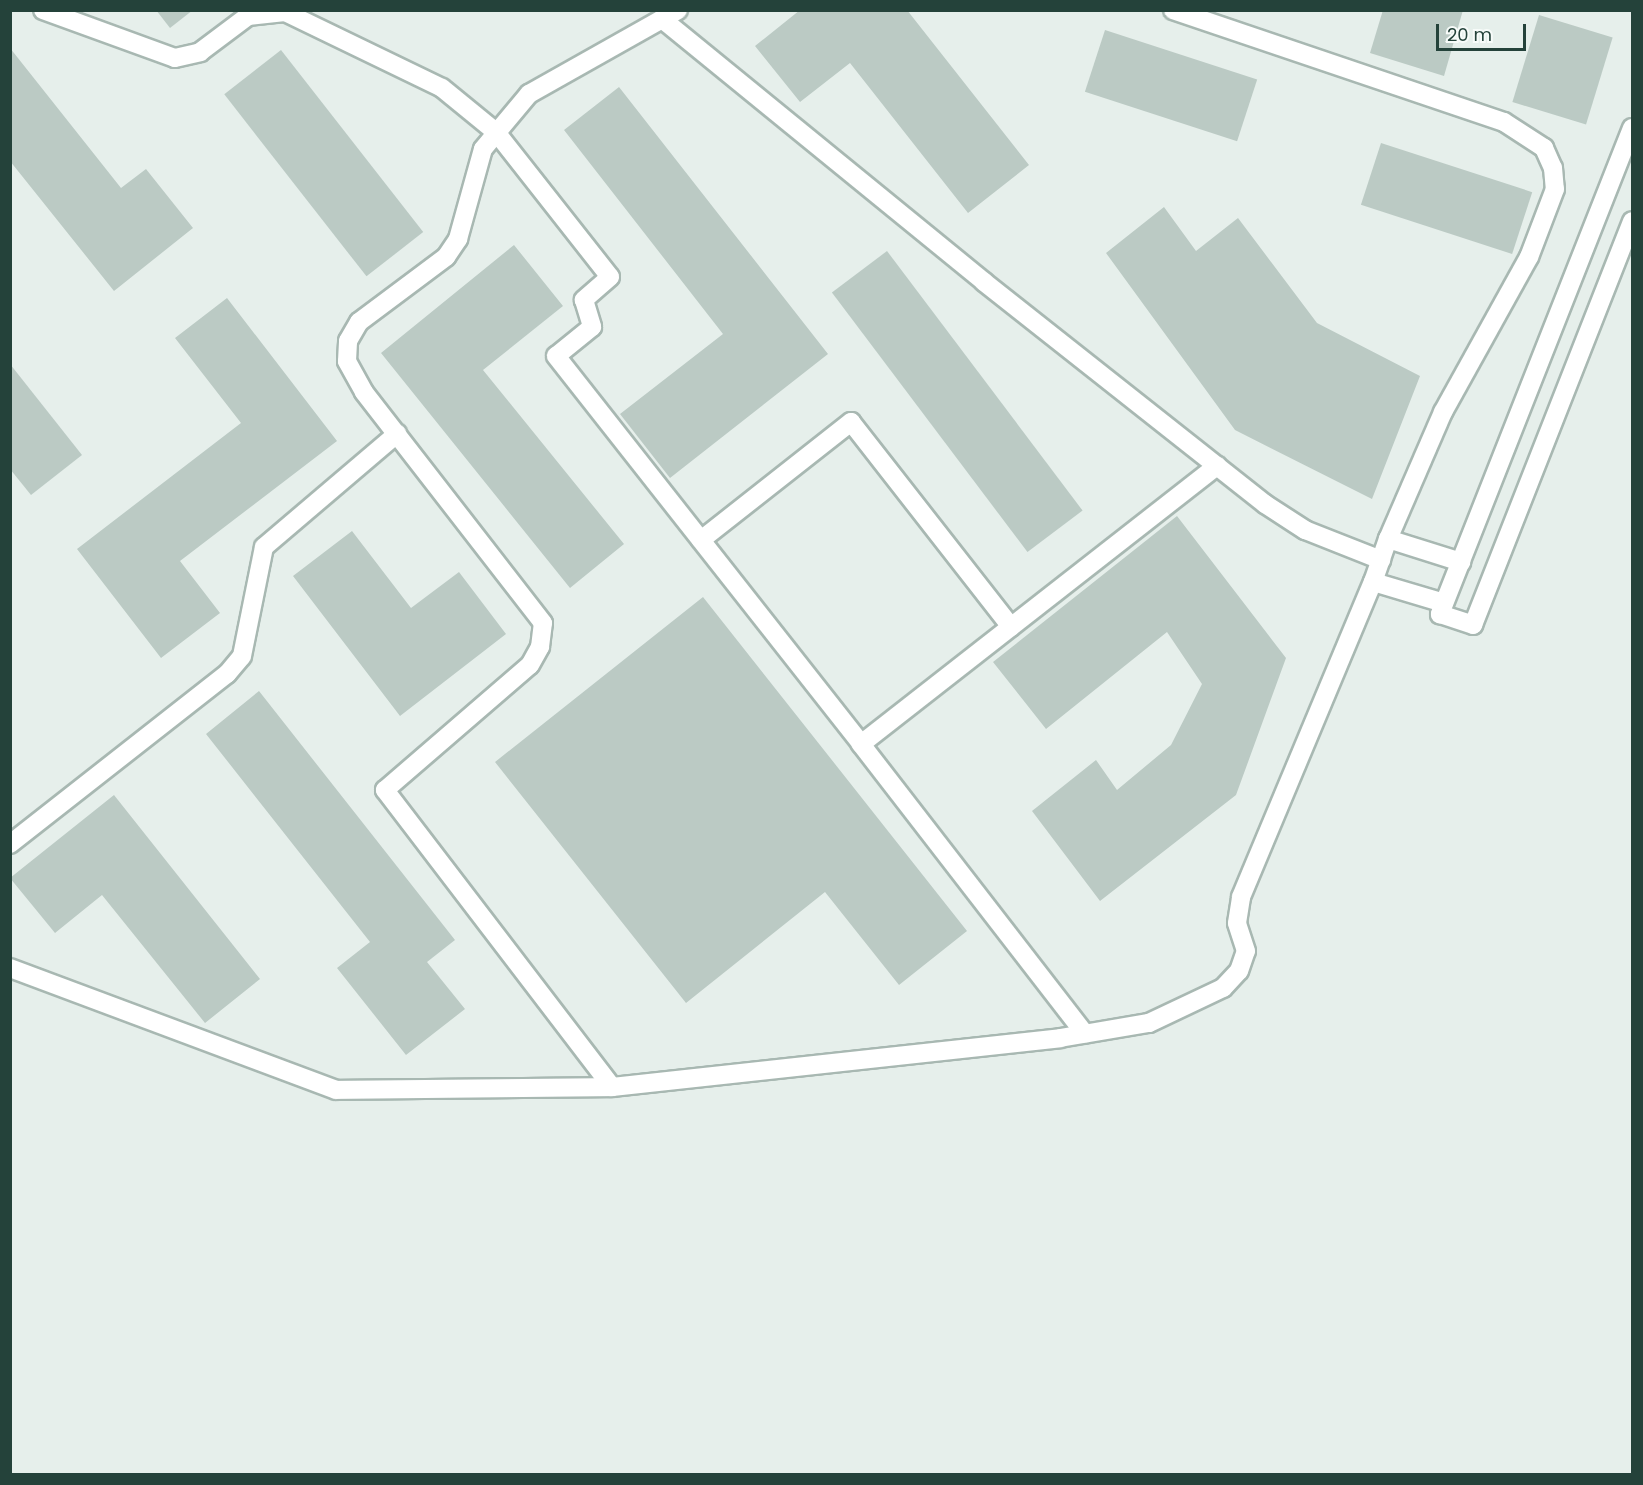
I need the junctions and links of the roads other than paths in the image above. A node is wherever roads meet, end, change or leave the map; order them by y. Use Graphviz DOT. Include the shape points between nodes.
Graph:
graph roads {
  1 [pos="43,10"];
  2 [pos="1173,10"];
  3 [pos="670,15"];
  4 [pos="1632,128"];
  5 [pos="496,132"];
  6 [pos="1632,221"];
  7 [pos="397,434"];
  8 [pos="1217,466"];
  9 [pos="1388,539"];
  10 [pos="701,540"];
  11 [pos="1381,560"];
  12 [pos="1461,562"];
  13 [pos="1373,582"];
  14 [pos="1444,603"];
  15 [pos="1011,627"];
  16 [pos="861,744"];
  17 [pos="10,844"];
  18 [pos="10,968"];
  19 [pos="1085,1034"];
  20 [pos="612,1087"];
  1 -- 5 [label="street" via="175,58 200,52 248,16 285,12 442,88"];
  2 -- 9 [label="street" via="1504,122 1544,148 1555,189 1529,257 1443,412"];
  3 -- 5 [label="street" via="530,94"];
  3 -- 8 [label="street" via="984,282"];
  4 -- 12 [label="street"];
  5 -- 7 [label="street" via="483,149 458,239 446,257 359,322 348,341 347,361 364,392"];
  5 -- 10 [label="street" via="610,277 584,300 592,327 556,356"];
  6 -- 14 [label="street" via="1473,625 1440,614"];
  7 -- 17 [label="street" via="264,547 242,656 227,674"];
  7 -- 20 [label="street" via="543,623 540,647 530,665 385,790"];
  8 -- 11 [label="street" via="1305,530"];
  8 -- 15 [label="street"];
  9 -- 11 [label="street"];
  9 -- 12 [label="street"];
  10 -- 15 [label="street" via="851,422"];
  10 -- 16 [label="street"];
  11 -- 13 [label="street"];
  12 -- 14 [label="street"];
  13 -- 14 [label="street"];
  13 -- 19 [label="street" via="1240,897 1237,923 1246,951 1239,971 1222,988 1149,1023"];
  15 -- 16 [label="street"];
  16 -- 19 [label="street"];
  18 -- 20 [label="street" via="336,1090"];
  19 -- 20 [label="street"];
}
